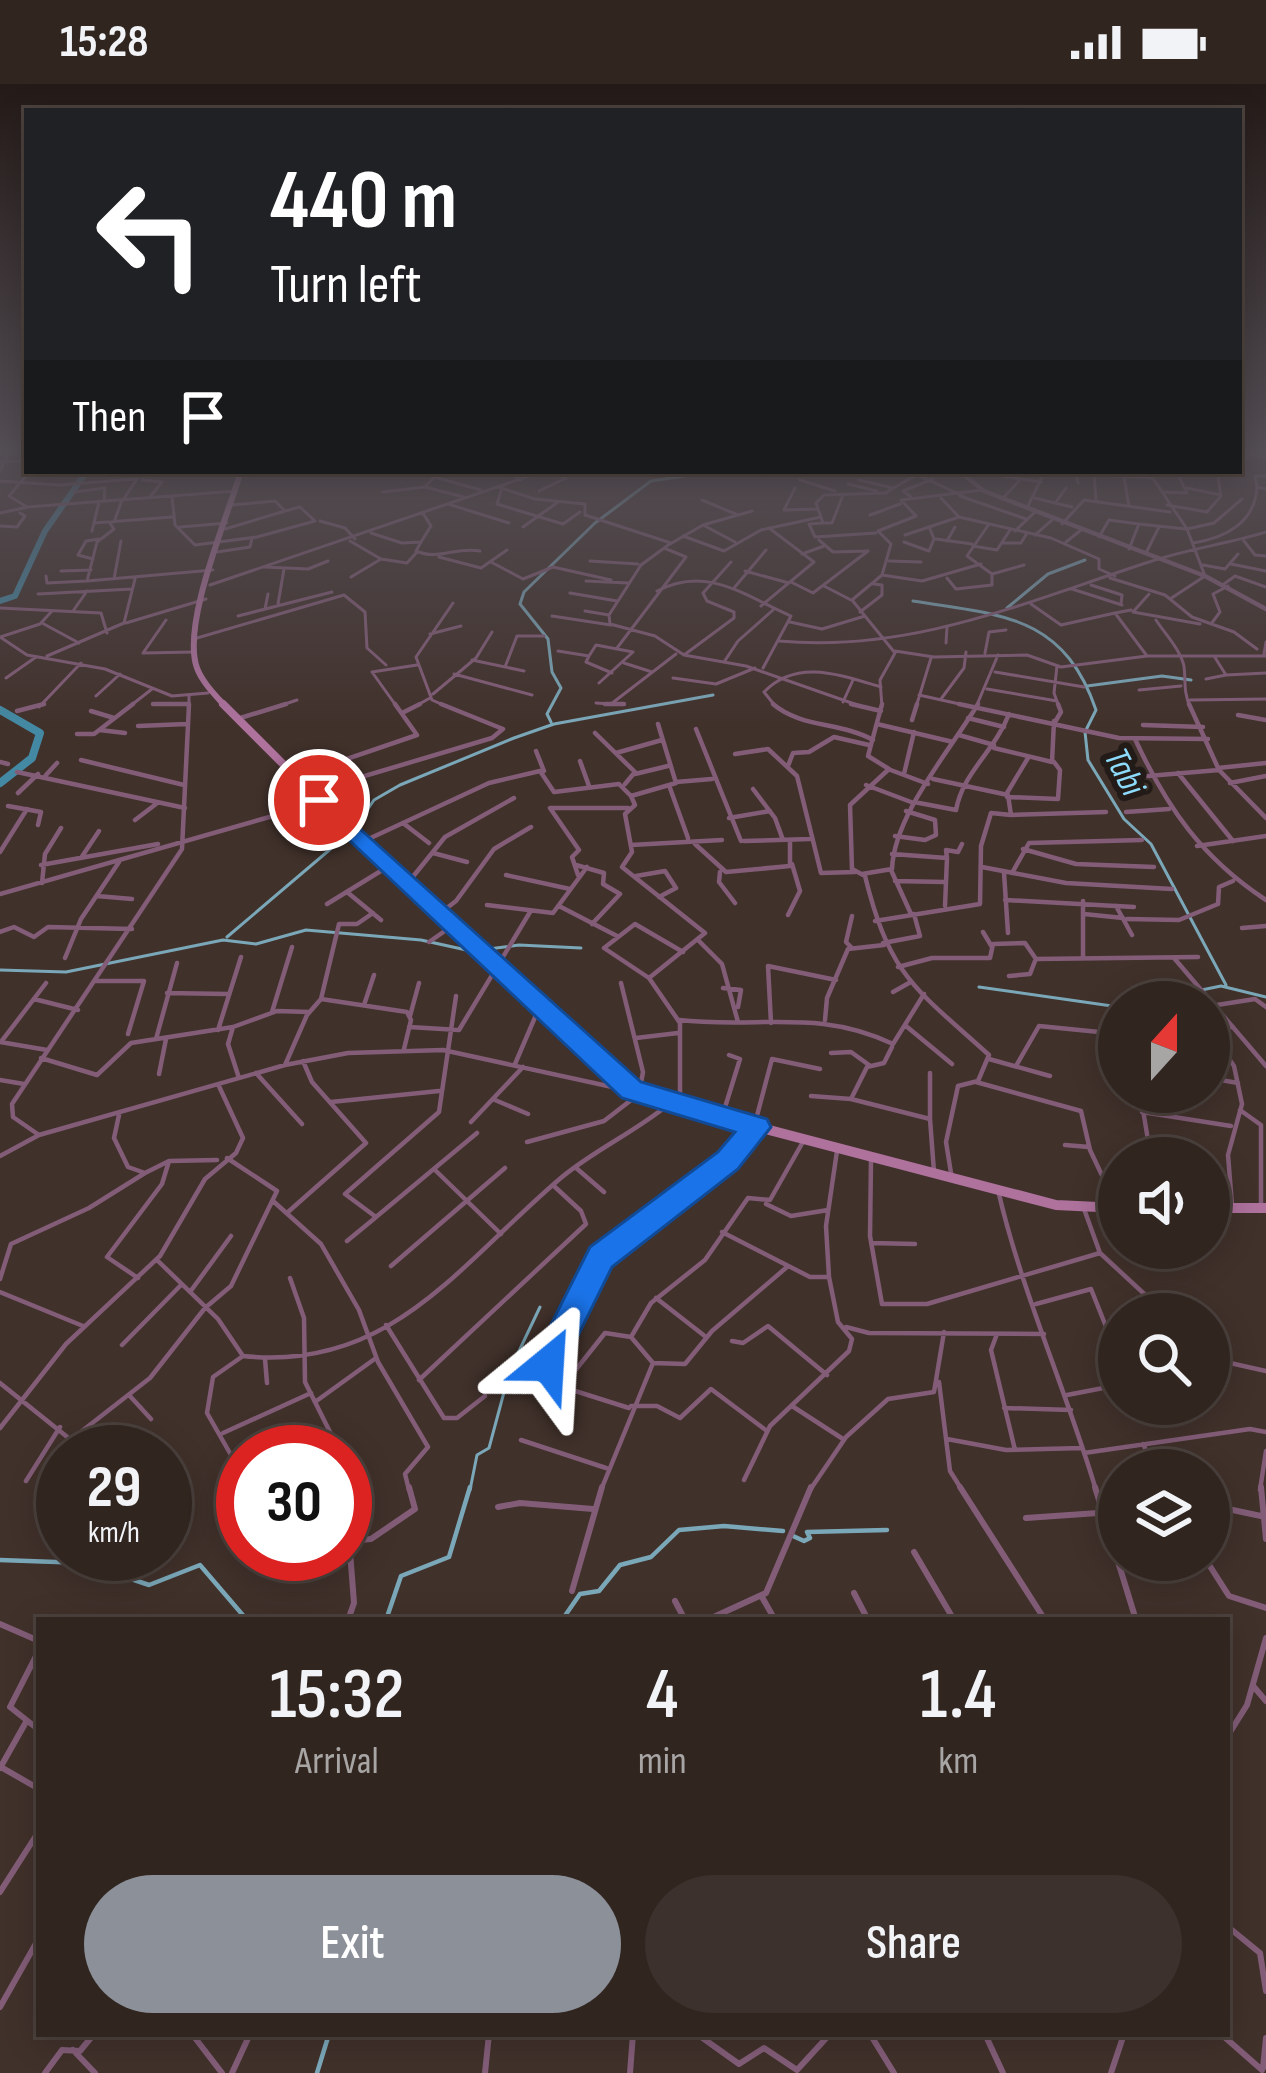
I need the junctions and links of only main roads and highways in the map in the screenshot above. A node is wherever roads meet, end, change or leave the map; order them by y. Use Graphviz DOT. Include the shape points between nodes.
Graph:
graph roads {
  1 [pos="221,541"];
  2 [pos="1230,1208"];
  3 [pos="1098,1209"];
  4 [pos="1264,1210"];
  1 -- 3 [label="main road" via="196,638 198,676 208,693 635,1092 934,1174"];
  2 -- 4 [label="main road"];
}
